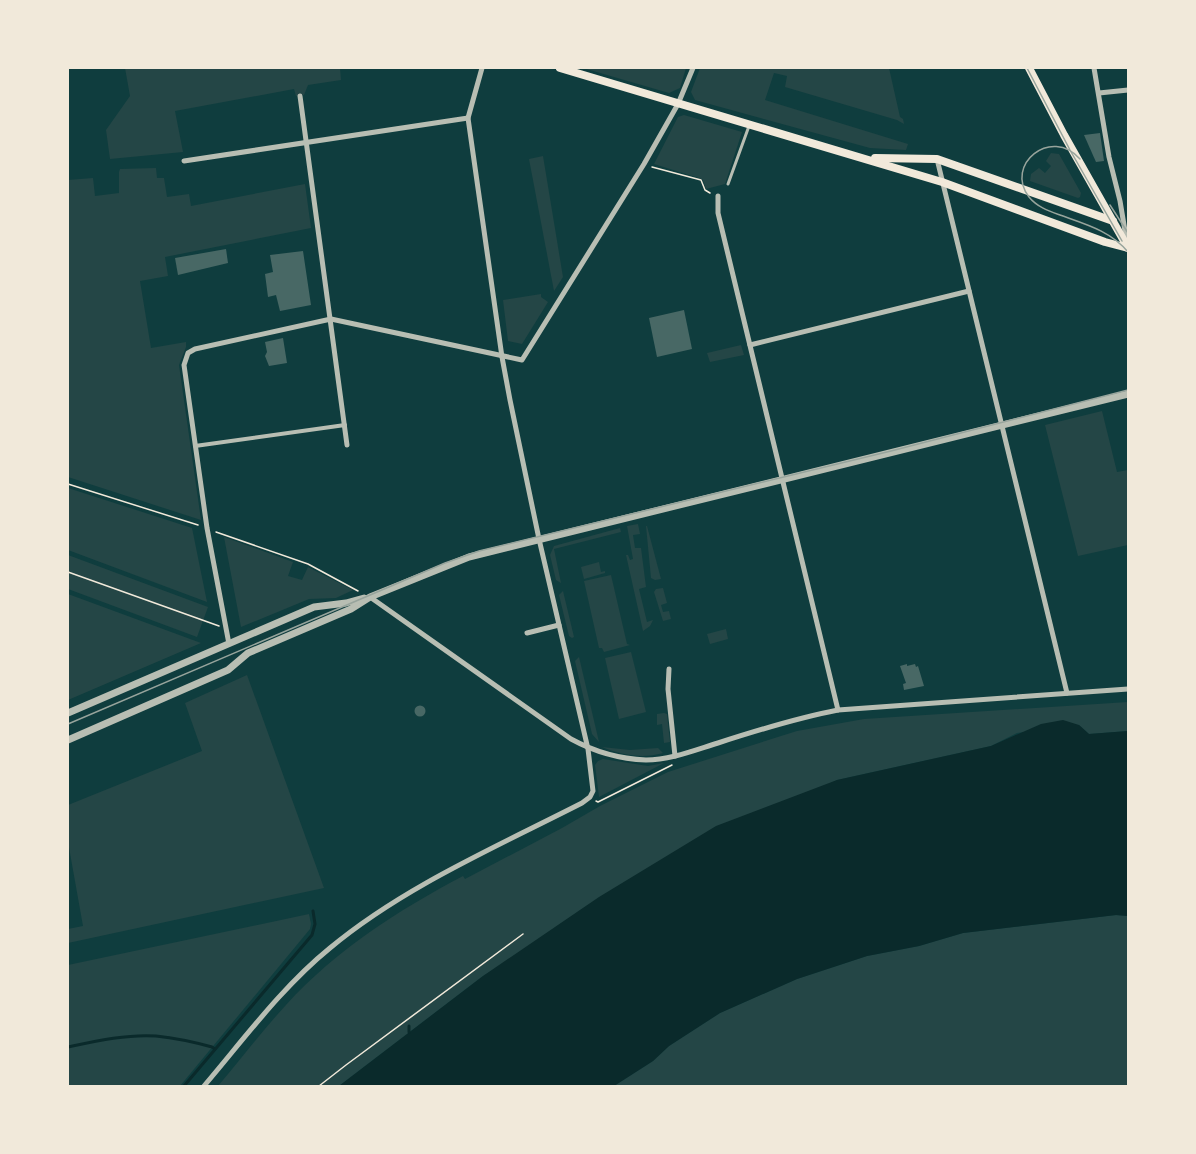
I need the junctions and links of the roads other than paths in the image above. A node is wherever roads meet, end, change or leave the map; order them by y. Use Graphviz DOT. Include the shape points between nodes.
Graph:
graph roads {
  1 [pos="482,68"];
  2 [pos="560,68"];
  3 [pos="693,68"];
  4 [pos="1029,68"];
  5 [pos="1094,68"];
  6 [pos="1128,90"];
  7 [pos="1099,93"];
  8 [pos="300,96"];
  9 [pos="678,104"];
  10 [pos="468,118"];
  11 [pos="749,124"];
  12 [pos="307,141"];
  13 [pos="864,157"];
  14 [pos="937,159"];
  15 [pos="184,161"];
  16 [pos="942,182"];
  17 [pos="728,184"];
  18 [pos="718,196"];
  19 [pos="1113,221"];
  20 [pos="1128,249"];
  21 [pos="969,291"];
  22 [pos="331,319"];
  23 [pos="750,345"];
  24 [pos="502,357"];
  25 [pos="1128,393"];
  26 [pos="345,425"];
  27 [pos="1003,425"];
  28 [pos="347,445"];
  29 [pos="195,446"];
  30 [pos="782,479"];
  31 [pos="539,539"];
  32 [pos="370,597"];
  33 [pos="559,625"];
  34 [pos="527,633"];
  35 [pos="229,644"];
  36 [pos="669,669"];
  37 [pos="1128,689"];
  38 [pos="1067,693"];
  39 [pos="838,710"];
  40 [pos="68,713"];
  41 [pos="68,740"];
  42 [pos="588,748"];
  43 [pos="675,756"];
  44 [pos="204,1086"];
  1 -- 10 [label="street"];
  2 -- 9 [label="main road"];
  3 -- 9 [label="street"];
  4 -- 19 [label="main road"];
  5 -- 7 [label="street"];
  6 -- 7 [label="street"];
  7 -- 20 [label="street"];
  8 -- 12 [label="street"];
  9 -- 11 [label="main road"];
  9 -- 24 [label="street" via="522,360"];
  10 -- 12 [label="street"];
  10 -- 24 [label="street"];
  11 -- 13 [label="main road"];
  11 -- 17 [label="lane"];
  12 -- 15 [label="street"];
  12 -- 22 [label="street"];
  13 -- 14 [label="main road"];
  13 -- 16 [label="main road"];
  14 -- 16 [label="street"];
  14 -- 19 [label="main road"];
  16 -- 20 [label="main road"];
  16 -- 21 [label="street"];
  18 -- 23 [label="street" via="718,213"];
  19 -- 20 [label="main road"];
  21 -- 23 [label="street"];
  21 -- 27 [label="street"];
  22 -- 24 [label="street"];
  22 -- 26 [label="street"];
  22 -- 29 [label="street" via="188,353 184,364"];
  23 -- 30 [label="street"];
  24 -- 31 [label="street"];
  25 -- 27 [label="street"];
  26 -- 28 [label="street"];
  26 -- 29 [label="street"];
  27 -- 30 [label="street"];
  27 -- 38 [label="street"];
  29 -- 35 [label="street"];
  30 -- 31 [label="street"];
  30 -- 39 [label="street"];
  31 -- 32 [label="street" via="469,557"];
  31 -- 33 [label="street"];
  32 -- 35 [label="street" via="314,607"];
  32 -- 41 [label="street" via="248,653 228,670"];
  32 -- 42 [label="street"];
  33 -- 34 [label="street"];
  33 -- 42 [label="street"];
  35 -- 40 [label="street"];
  36 -- 43 [label="street"];
  37 -- 38 [label="street"];
  38 -- 39 [label="street"];
  39 -- 43 [label="street" via="791,720"];
  42 -- 43 [label="street" via="647,760"];
  42 -- 44 [label="street" via="593,780 590,797 409,894 344,937 287,988"];
}
